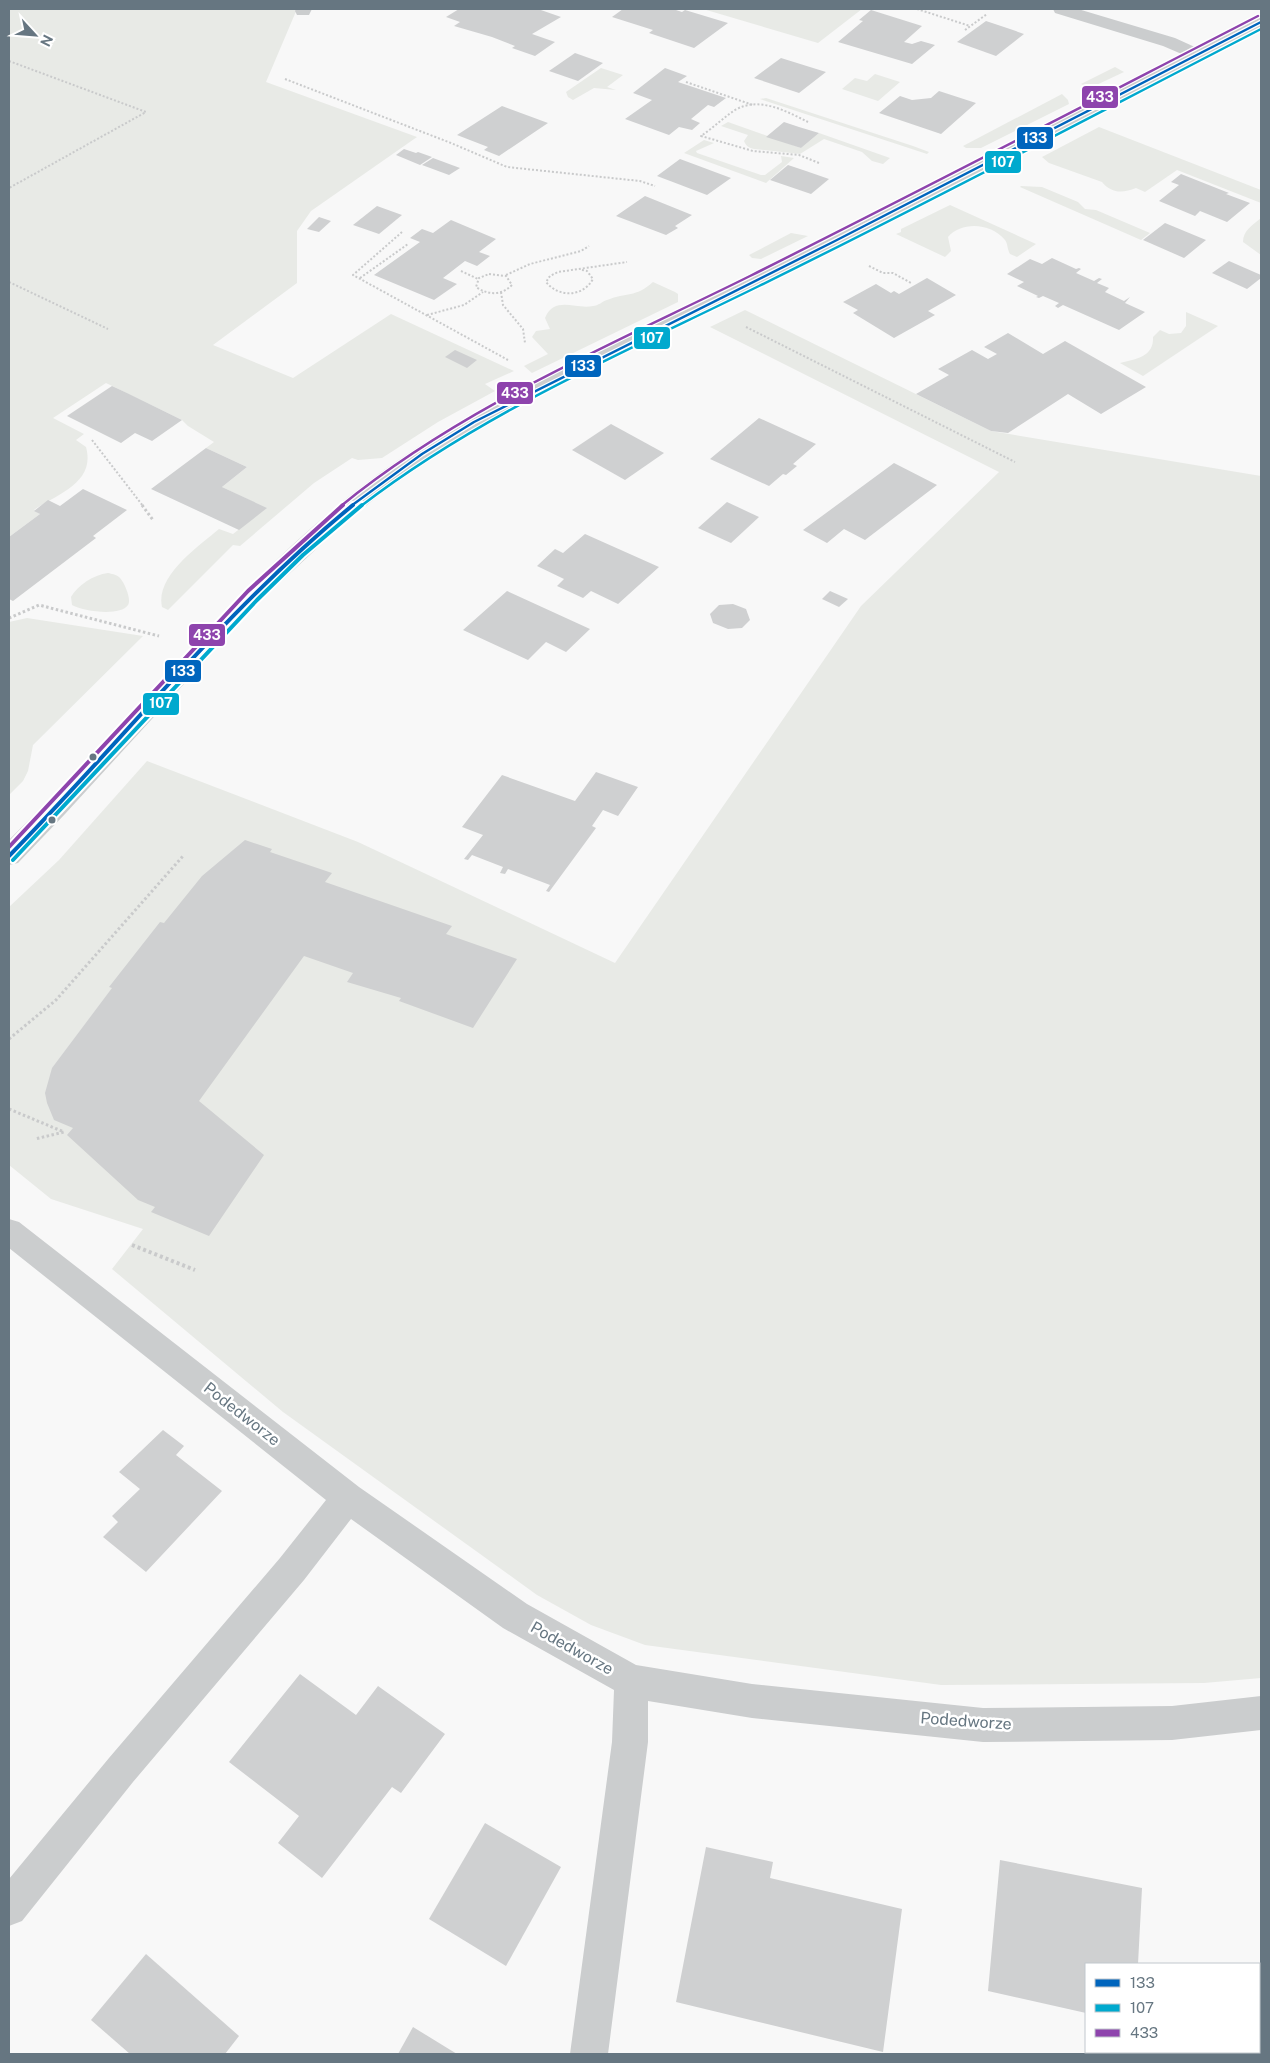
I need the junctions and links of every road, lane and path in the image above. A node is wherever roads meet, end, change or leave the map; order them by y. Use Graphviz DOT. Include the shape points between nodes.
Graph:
graph roads {
  1 [pos="917,9"];
  2 [pos="1062,9"];
  3 [pos="987,14"];
  4 [pos="1261,22"];
  5 [pos="970,26"];
  6 [pos="965,30"];
  7 [pos="1196,54"];
  8 [pos="9,61"];
  9 [pos="285,79"];
  10 [pos="686,82"];
  11 [pos="753,105"];
  12 [pos="808,122"];
  13 [pos="819,162"];
  14 [pos="655,186"];
  15 [pos="9,188"];
  16 [pos="402,232"];
  17 [pos="408,244"];
  18 [pos="589,246"];
  19 [pos="627,262"];
  20 [pos="867,264"];
  21 [pos="582,270"];
  22 [pos="461,272"];
  23 [pos="506,276"];
  24 [pos="360,278"];
  25 [pos="478,279"];
  26 [pos="9,282"];
  27 [pos="911,283"];
  28 [pos="483,292"];
  29 [pos="501,292"];
  30 [pos="428,316"];
  31 [pos="745,327"];
  32 [pos="108,329"];
  33 [pos="525,343"];
  34 [pos="512,362"];
  35 [pos="92,440"];
  36 [pos="1015,462"];
  37 [pos="152,520"];
  38 [pos="9,618"];
  39 [pos="163,638"];
  40 [pos="9,856"];
  41 [pos="183,856"];
  42 [pos="9,1039"];
  43 [pos="9,1109"];
  44 [pos="34,1139"];
  45 [pos="9,1231"];
  46 [pos="132,1245"];
  47 [pos="195,1270"];
  48 [pos="348,1498"];
  49 [pos="631,1681"];
  50 [pos="1261,1713"];
  51 [pos="9,1908"];
  52 [pos="589,2054"];
  1 -- 5 [label="path"];
  2 -- 7 [label="street" via="1169,42"];
  3 -- 5 [label="path"];
  4 -- 7 [label="street"];
  5 -- 6 [label="path"];
  7 -- 40 [label="street" via="835,241 533,391 422,454 370,490 252,596"];
  8 -- 15 [label="path" via="146,112"];
  9 -- 14 [label="path" via="451,142 507,167 640,181"];
  10 -- 11 [label="path"];
  11 -- 12 [label="path" via="763,104"];
  11 -- 13 [label="path" via="741,107 701,136 753,151 799,156"];
  16 -- 24 [label="path" via="353,275"];
  17 -- 24 [label="path"];
  18 -- 23 [label="path" via="530,264"];
  19 -- 21 [label="path"];
  20 -- 27 [label="path"];
  21 -- 21 [label="path" via="557,271 550,274 546,282 552,291 577,293 592,284 593,279"];
  22 -- 25 [label="path"];
  23 -- 25 [label="path" via="489,274"];
  23 -- 29 [label="path" via="512,284"];
  24 -- 30 [label="path"];
  25 -- 28 [label="path" via="476,287"];
  26 -- 32 [label="path"];
  28 -- 29 [label="path"];
  28 -- 30 [label="path" via="464,305"];
  29 -- 33 [label="path" via="501,300 522,329"];
  30 -- 34 [label="path"];
  31 -- 36 [label="path"];
  35 -- 37 [label="path"];
  38 -- 39 [label="path" via="39,605"];
  41 -- 42 [label="path" via="56,1000"];
  43 -- 44 [label="path" via="64,1132"];
  45 -- 48 [label="street, Podedworze"];
  46 -- 47 [label="path"];
  48 -- 49 [label="street, Podedworze" via="514,1616"];
  48 -- 51 [label="street"];
  49 -- 50 [label="street, Podedworze" via="752,1701 983,1725 1172,1723"];
  49 -- 52 [label="street" via="630,1742"];
}
